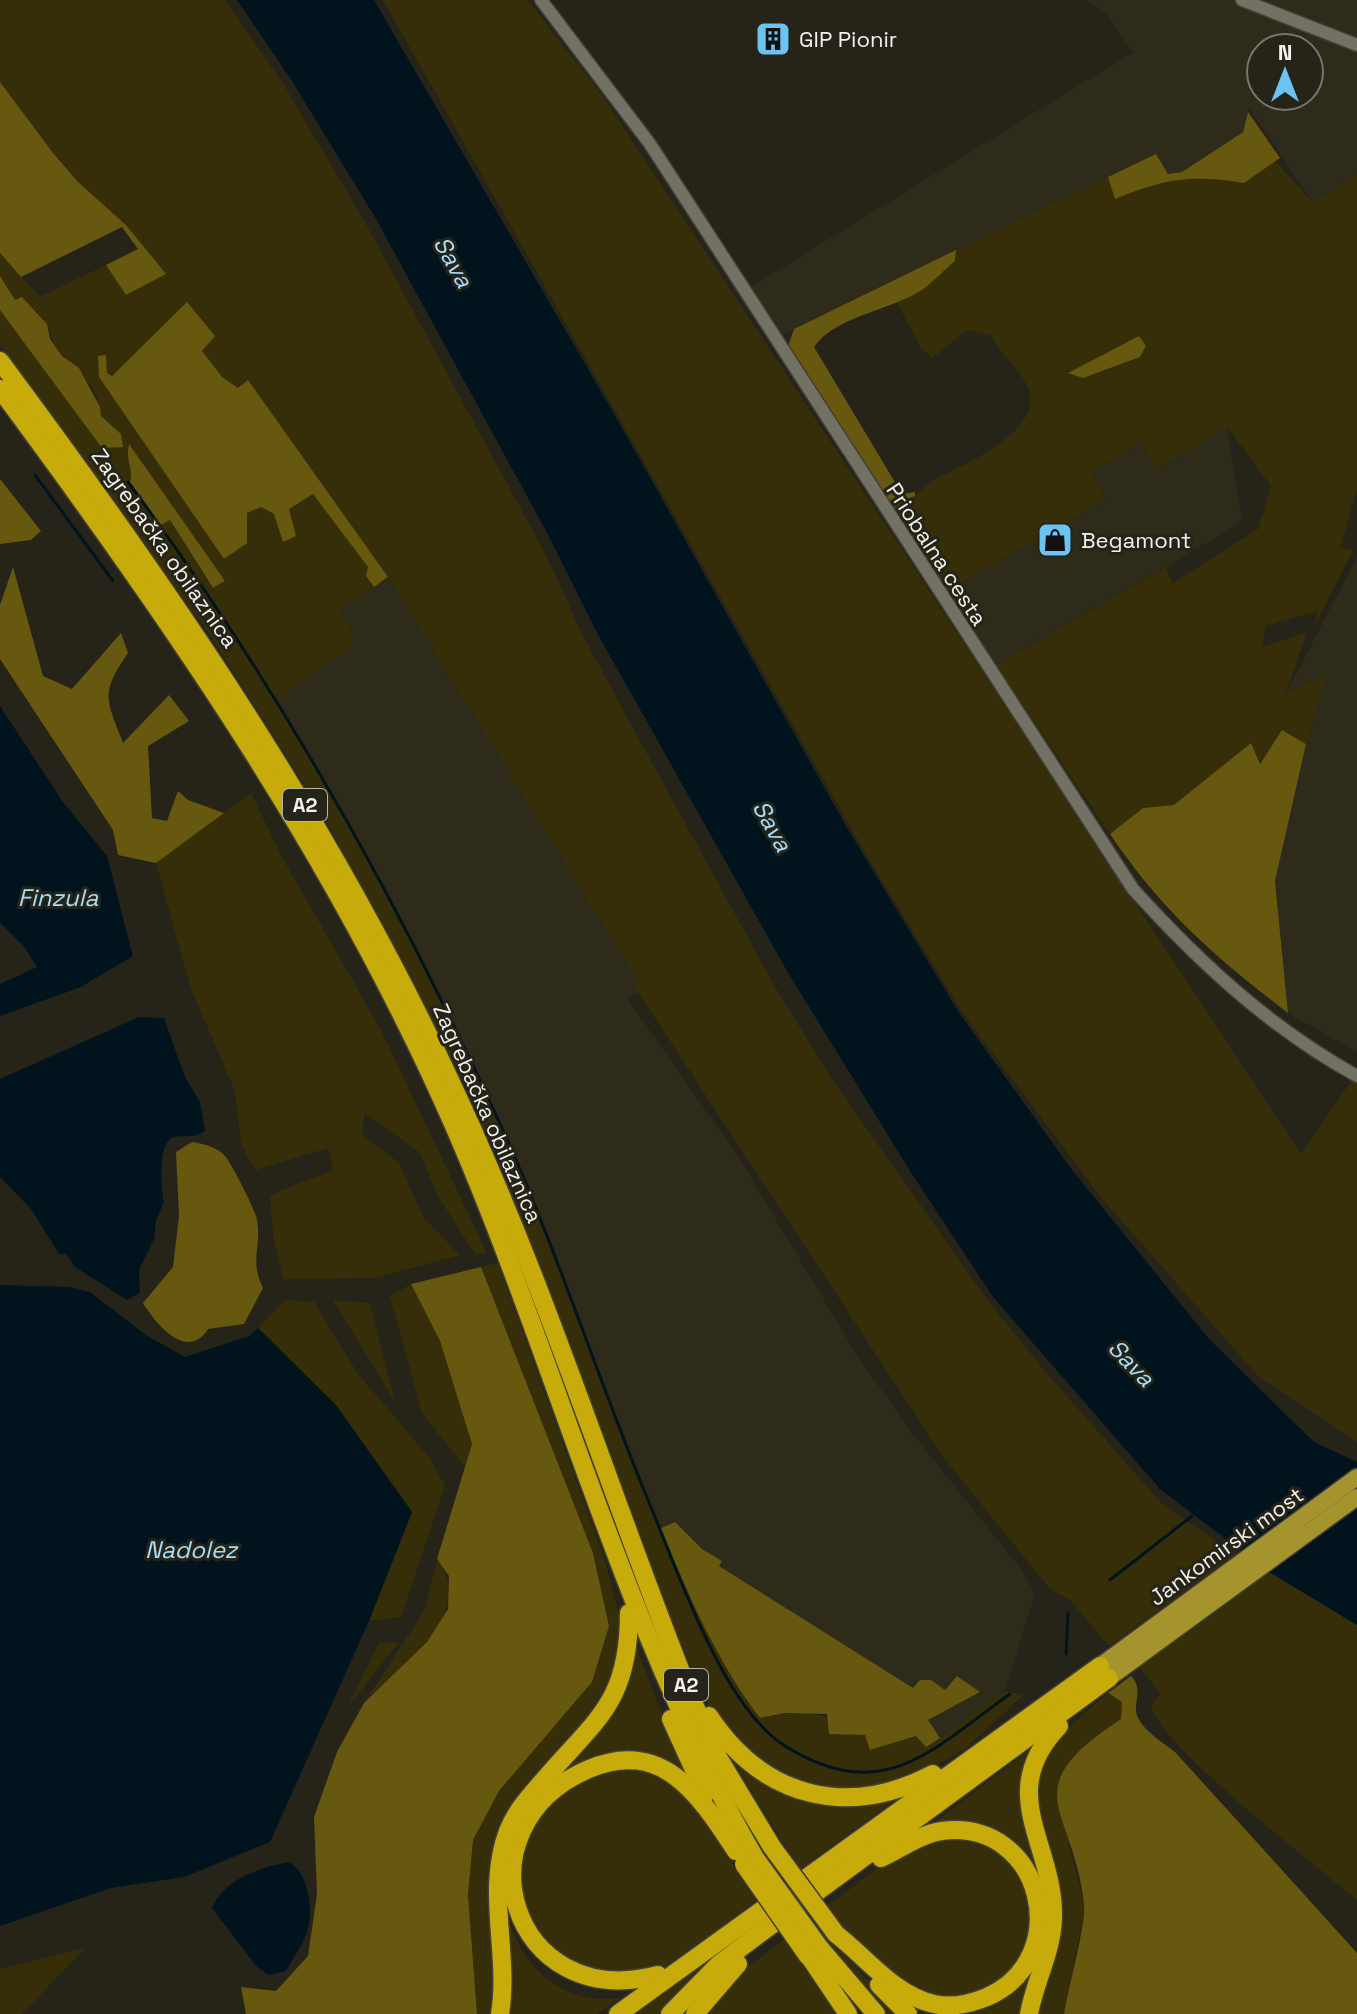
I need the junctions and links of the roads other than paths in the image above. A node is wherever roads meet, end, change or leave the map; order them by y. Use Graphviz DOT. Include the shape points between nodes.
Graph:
graph roads {
  1 [pos="541,0"];
  2 [pos="1242,0"];
  3 [pos="1357,45"];
  4 [pos="0,361"];
  5 [pos="0,389"];
  6 [pos="1357,1076"];
  7 [pos="1357,1477"];
  8 [pos="1357,1497"];
  9 [pos="603,1512"];
  10 [pos="639,1562"];
  11 [pos="629,1613"];
  12 [pos="1125,1657"];
  13 [pos="1103,1676"];
  14 [pos="1002,1746"];
  15 [pos="745,1858"];
  16 [pos="881,1858"];
  17 [pos="836,1934"];
  18 [pos="813,1954"];
  19 [pos="738,1964"];
  20 [pos="676,1973"];
  21 [pos="500,2014"];
  22 [pos="618,2014"];
  23 [pos="670,2014"];
  24 [pos="683,2014"];
  25 [pos="695,2014"];
  26 [pos="848,2014"];
  27 [pos="864,2014"];
  28 [pos="876,2014"];
  29 [pos="908,2014"];
  30 [pos="1029,2014"];
  1 -- 6 [label="street, Priobalna cesta" via="650,144 1133,889 1244,999"];
  2 -- 3 [label="street"];
  4 -- 10 [label="highway, Zagrebačka obilaznica / A2" via="215,662 325,838 395,965 521,1245"];
  5 -- 9 [label="highway, Zagrebačka obilaznica / A2" via="184,642 359,931 490,1212"];
  7 -- 12 [label="main road, Jankomirski most"];
  8 -- 12 [label="main road, Jankomirski most"];
  9 -- 11 [label="highway" via="604,1533"];
  9 -- 15 [label="highway, Zagrebačka obilaznica / A2" via="636,1607"];
  10 -- 14 [label="highway" via="710,1717 746,1760 780,1783 819,1796 879,1794"];
  10 -- 17 [label="highway, Zagrebačka obilaznica / A2, bridge" via="719,1759 772,1847"];
  11 -- 15 [label="highway" via="695,1775"];
  11 -- 21 [label="highway" via="627,1660 614,1698 518,1810 503,1846 497,1889"];
  12 -- 13 [label="main road"];
  13 -- 14 [label="highway"];
  13 -- 30 [label="highway" via="1045,1741 1030,1775 1030,1817 1051,1889 1053,1920"];
  14 -- 16 [label="highway" via="968,1791"];
  14 -- 20 [label="highway"];
  14 -- 23 [label="highway" via="740,1948"];
  15 -- 18 [label="highway, bridge"];
  15 -- 20 [label="highway" via="683,1781 660,1767 635,1761 596,1766 571,1777 548,1796 521,1835 512,1877 516,1920 528,1950 548,1973 594,1992 624,1990 662,1973"];
  16 -- 17 [label="highway" via="943,1831 979,1833 1005,1844 1026,1869 1038,1903 1038,1932 1024,1966 982,1999 955,2006 931,2003 900,1990"];
  16 -- 19 [label="highway"];
  17 -- 29 [label="highway"];
  18 -- 26 [label="highway"];
  18 -- 27 [label="highway"];
  18 -- 28 [label="highway"];
  19 -- 24 [label="highway"];
  19 -- 25 [label="highway"];
  20 -- 22 [label="highway"];
}
